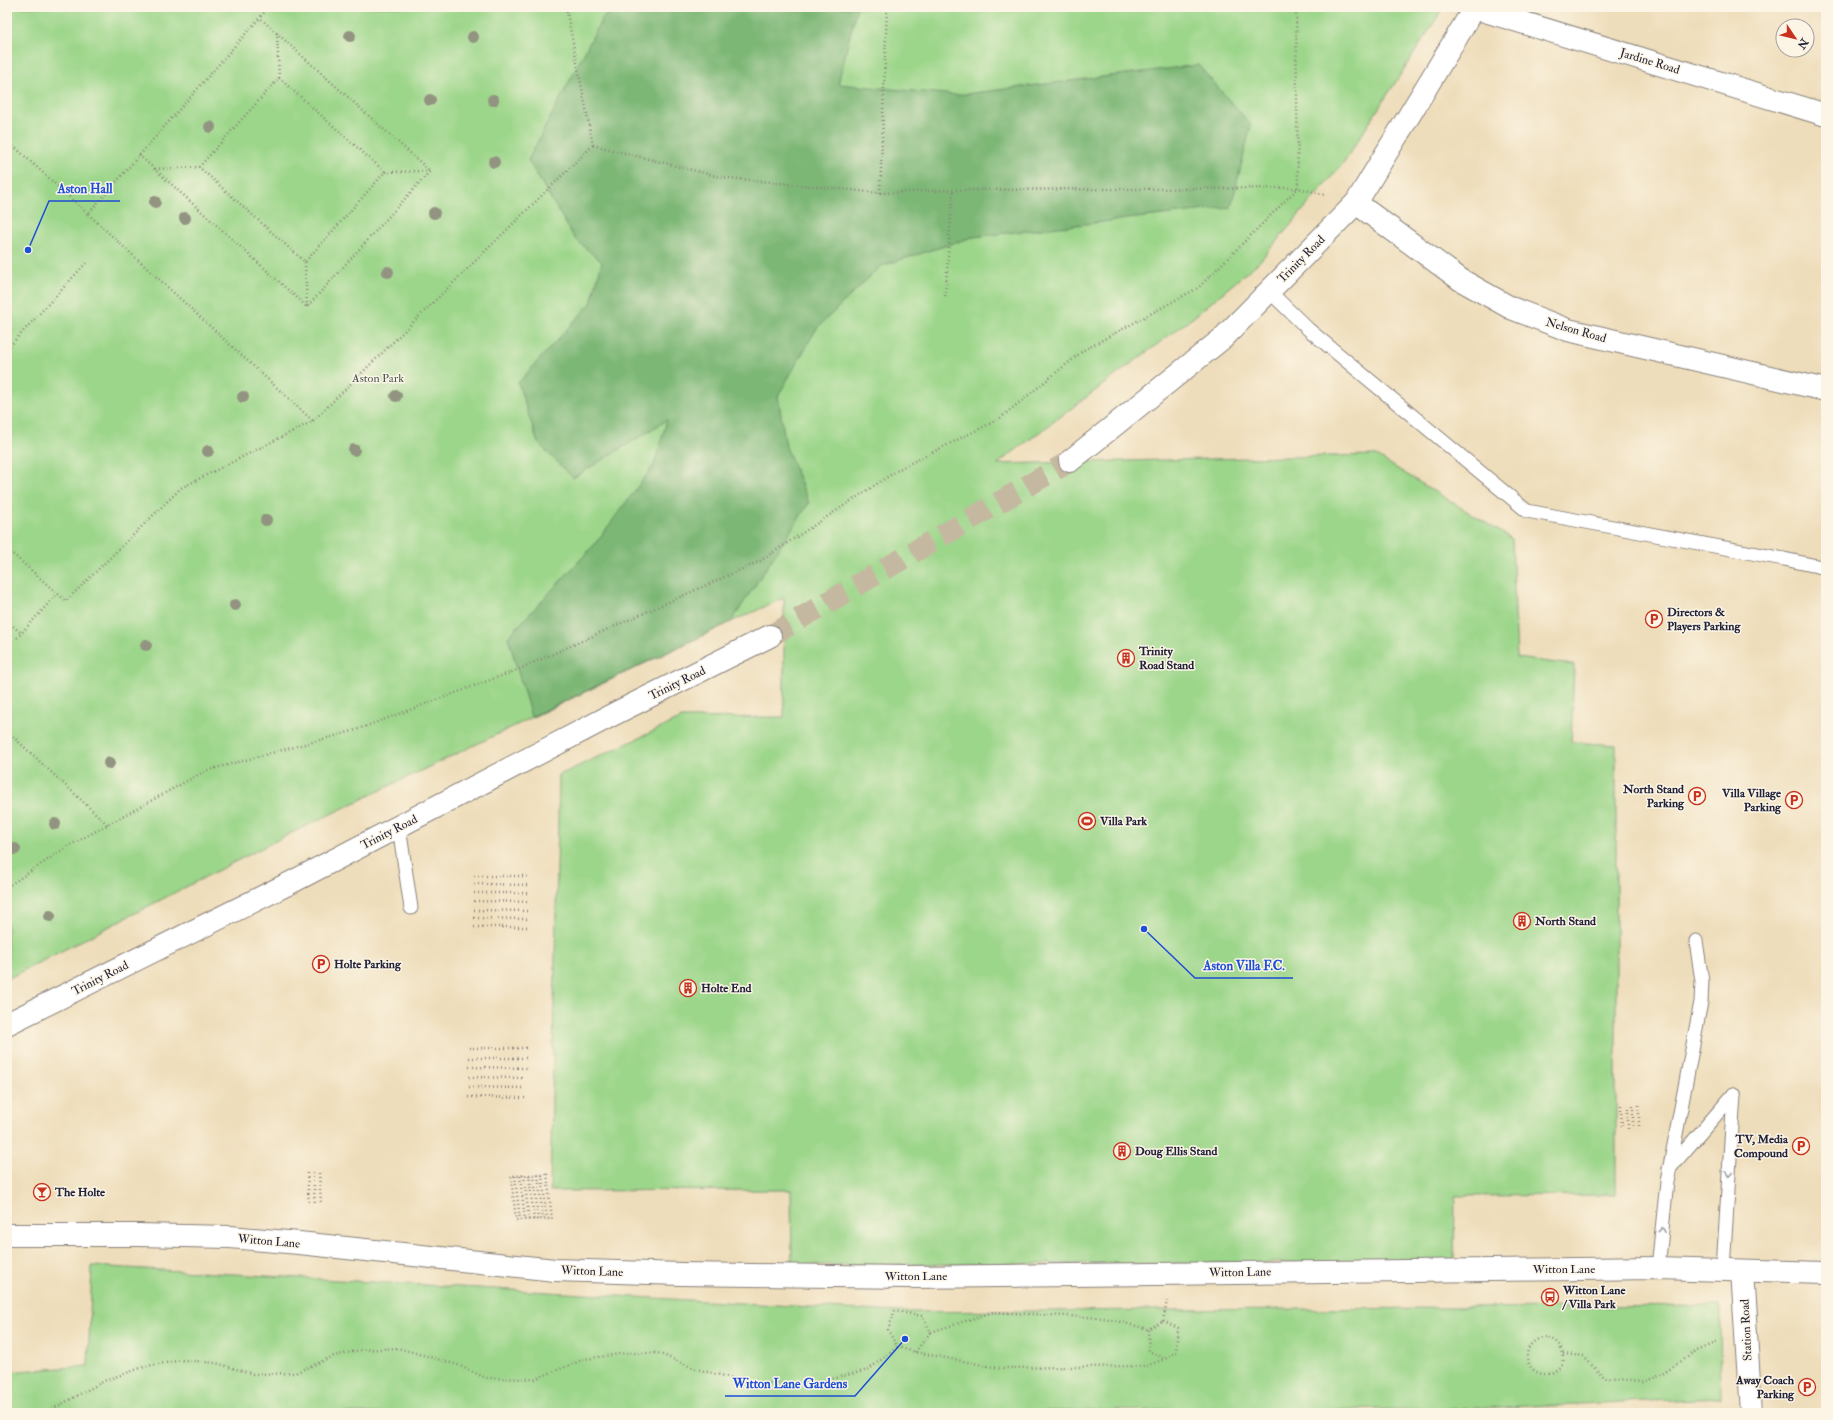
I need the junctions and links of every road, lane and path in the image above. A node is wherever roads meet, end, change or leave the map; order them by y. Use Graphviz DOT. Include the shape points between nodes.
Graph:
graph roads {
  1 [pos="270,7"];
  2 [pos="566,7"];
  3 [pos="1296,7"];
  4 [pos="1475,8"];
  5 [pos="887,9"];
  6 [pos="260,18"];
  7 [pos="277,33"];
  8 [pos="279,78"];
  9 [pos="1826,115"];
  10 [pos="7,140"];
  11 [pos="593,145"];
  12 [pos="139,155"];
  13 [pos="199,167"];
  14 [pos="155,169"];
  15 [pos="430,171"];
  16 [pos="385,172"];
  17 [pos="1298,188"];
  18 [pos="953,190"];
  19 [pos="880,193"];
  20 [pos="1356,203"];
  21 [pos="88,214"];
  22 [pos="305,262"];
  23 [pos="86,263"];
  24 [pos="1269,291"];
  25 [pos="945,296"];
  26 [pos="307,307"];
  27 [pos="7,349"];
  28 [pos="1826,390"];
  29 [pos="313,421"];
  30 [pos="1070,461"];
  31 [pos="7,549"];
  32 [pos="1826,568"];
  33 [pos="57,594"];
  34 [pos="7,621"];
  35 [pos="21,633"];
  36 [pos="770,636"];
  37 [pos="17,638"];
  38 [pos="7,731"];
  39 [pos="108,825"];
  40 [pos="399,827"];
  41 [pos="474,876"];
  42 [pos="530,876"];
  43 [pos="474,884"];
  44 [pos="530,885"];
  45 [pos="7,886"];
  46 [pos="474,893"];
  47 [pos="530,894"];
  48 [pos="474,901"];
  49 [pos="530,902"];
  50 [pos="410,908"];
  51 [pos="474,910"];
  52 [pos="529,910"];
  53 [pos="474,918"];
  54 [pos="529,919"];
  55 [pos="474,927"];
  56 [pos="529,927"];
  57 [pos="1696,941"];
  58 [pos="7,1024"];
  59 [pos="469,1048"];
  60 [pos="526,1048"];
  61 [pos="469,1058"];
  62 [pos="526,1058"];
  63 [pos="469,1068"];
  64 [pos="526,1068"];
  65 [pos="469,1077"];
  66 [pos="526,1078"];
  67 [pos="469,1087"];
  68 [pos="525,1088"];
  69 [pos="468,1097"];
  70 [pos="525,1098"];
  71 [pos="1621,1105"];
  72 [pos="1628,1105"];
  73 [pos="1633,1105"];
  74 [pos="1639,1105"];
  75 [pos="1622,1129"];
  76 [pos="1628,1129"];
  77 [pos="1633,1129"];
  78 [pos="1639,1129"];
  79 [pos="307,1173"];
  80 [pos="313,1173"];
  81 [pos="319,1173"];
  82 [pos="528,1175"];
  83 [pos="534,1175"];
  84 [pos="538,1175"];
  85 [pos="520,1176"];
  86 [pos="524,1176"];
  87 [pos="1668,1176"];
  88 [pos="321,1203"];
  89 [pos="309,1204"];
  90 [pos="315,1204"];
  91 [pos="543,1219"];
  92 [pos="525,1220"];
  93 [pos="529,1220"];
  94 [pos="534,1220"];
  95 [pos="538,1220"];
  96 [pos="7,1235"];
  97 [pos="1658,1268"];
  98 [pos="1733,1270"];
  99 [pos="1826,1273"];
  100 [pos="1148,1329"];
  101 [pos="931,1332"];
  102 [pos="1746,1336"];
  103 [pos="897,1347"];
  104 [pos="915,1352"];
  105 [pos="1563,1354"];
  106 [pos="1165,1359"];
  107 [pos="45,1413"];
  108 [pos="1750,1413"];
  1 -- 6 [label="path"];
  2 -- 11 [label="path"];
  3 -- 17 [label="path"];
  4 -- 9 [label="street, Jardine Road"];
  4 -- 20 [label="street, Trinity Road"];
  5 -- 19 [label="path"];
  6 -- 7 [label="path"];
  6 -- 12 [label="path"];
  7 -- 8 [label="path"];
  7 -- 15 [label="path"];
  8 -- 13 [label="path"];
  8 -- 16 [label="path"];
  10 -- 21 [label="path"];
  11 -- 19 [label="path" via="720,177"];
  11 -- 29 [label="path"];
  12 -- 14 [label="path"];
  12 -- 21 [label="path"];
  13 -- 14 [label="path"];
  13 -- 22 [label="path"];
  14 -- 26 [label="path"];
  15 -- 16 [label="path"];
  15 -- 26 [label="path"];
  16 -- 22 [label="path"];
  17 -- 18 [label="path"];
  17 -- 39 [label="path" via="1198,288 1084,350 999,419 901,468 760,561 517,670 353,731 205,771"];
  18 -- 19 [label="path"];
  18 -- 25 [label="path"];
  20 -- 24 [label="street, Trinity Road"];
  20 -- 28 [label="street, Nelson Road" via="1461,280 1511,308 1568,330"];
  21 -- 29 [label="path"];
  22 -- 26 [label="path"];
  23 -- 27 [label="path"];
  24 -- 30 [label="street, Trinity Road" via="1223,338"];
  24 -- 32 [label="lane" via="1308,329 1527,511"];
  29 -- 33 [label="path" via="180,488 66,601"];
  31 -- 33 [label="path"];
  33 -- 35 [label="path"];
  34 -- 35 [label="path"];
  35 -- 37 [label="path"];
  36 -- 40 [label="street, Trinity Road" via="616,713"];
  38 -- 39 [label="path"];
  39 -- 45 [label="path" via="67,847"];
  40 -- 50 [label="lane"];
  40 -- 58 [label="street, Trinity Road"];
  41 -- 42 [label="path"];
  43 -- 44 [label="path"];
  46 -- 47 [label="path"];
  48 -- 49 [label="path"];
  51 -- 52 [label="path"];
  53 -- 54 [label="path"];
  55 -- 56 [label="path"];
  57 -- 87 [label="lane" via="1702,981 1701,1002"];
  59 -- 60 [label="path"];
  61 -- 62 [label="path"];
  63 -- 64 [label="path"];
  65 -- 66 [label="path"];
  67 -- 68 [label="path"];
  69 -- 70 [label="path"];
  71 -- 75 [label="path"];
  72 -- 76 [label="path"];
  73 -- 77 [label="path"];
  74 -- 78 [label="path"];
  79 -- 89 [label="path"];
  80 -- 90 [label="path"];
  81 -- 88 [label="path"];
  82 -- 83 [label="path"];
  82 -- 86 [label="path"];
  82 -- 94 [label="path"];
  83 -- 84 [label="path"];
  83 -- 95 [label="path"];
  84 -- 91 [label="path"];
  84 -- 91 [label="path" via="542,1175 547,1219"];
  85 -- 86 [label="path"];
  85 -- 92 [label="path"];
  85 -- 92 [label="path" via="515,1176 520,1220"];
  86 -- 93 [label="path"];
  97 -- 87 [label="lane, one-way"];
  87 -- 98 [label="lane, one-way" via="1734,1094"];
  91 -- 95 [label="path"];
  92 -- 93 [label="path"];
  93 -- 94 [label="path"];
  94 -- 95 [label="path"];
  96 -- 97 [label="street, Witton Lane" via="230,1237 555,1270 682,1274 910,1277"];
  97 -- 98 [label="street, Witton Lane"];
  98 -- 99 [label="street, Witton Lane"];
  98 -- 102 [label="street, Station Road"];
  100 -- 101 [label="path" via="1104,1318 993,1312"];
  100 -- 106 [label="path" via="1149,1351"];
  100 -- 106 [label="path" via="1163,1321 1178,1328 1176,1352"];
  101 -- 103 [label="path" via="922,1316 895,1310 888,1330"];
  101 -- 104 [label="path"];
  102 -- 105 [label="path" via="1724,1339 1697,1351 1663,1373 1642,1381 1605,1378 1584,1356"];
  102 -- 108 [label="street, Station Road"];
  103 -- 104 [label="path"];
  103 -- 107 [label="path" via="868,1370 815,1383 752,1383 696,1368 658,1353 626,1353 586,1359 535,1379 486,1378 458,1365 398,1348 361,1350 334,1356 295,1373 253,1374 216,1362 183,1360 146,1366 106,1380"];
  104 -- 106 [label="path" via="999,1368 1146,1366"];
  105 -- 105 [label="path" via="1561,1364 1551,1373 1537,1373 1528,1365 1527,1352 1532,1342 1545,1338 1559,1345"];
}
